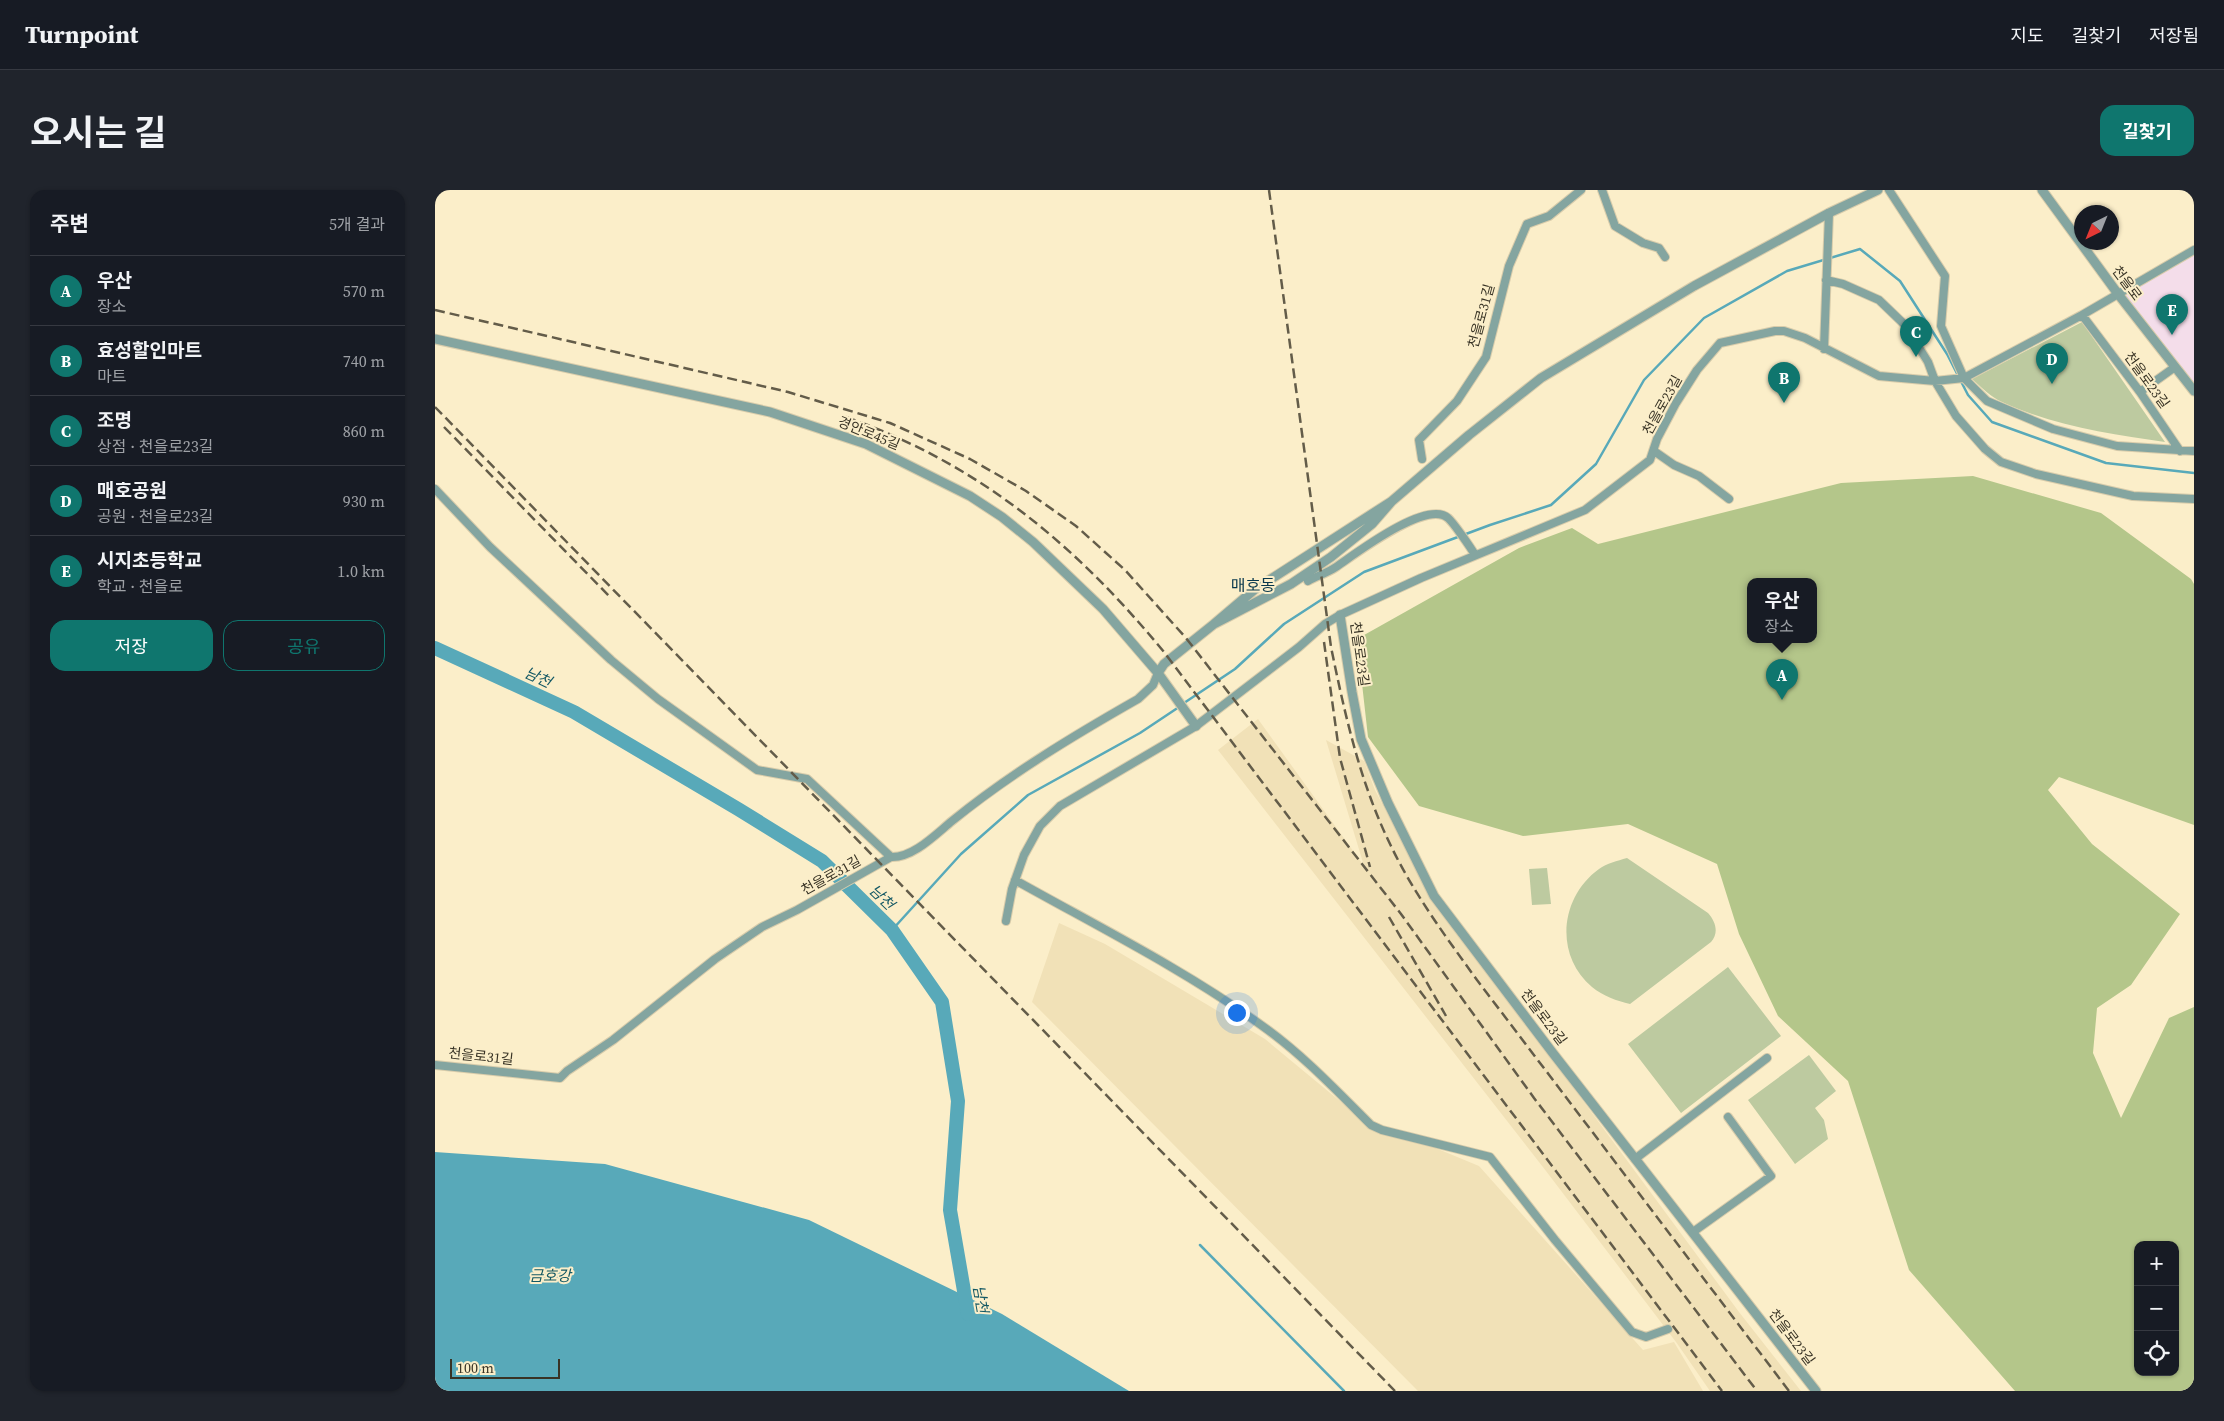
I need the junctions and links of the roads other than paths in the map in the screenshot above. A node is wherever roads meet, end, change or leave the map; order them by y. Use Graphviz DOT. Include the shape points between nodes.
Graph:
graph roads {
  1 [pos="1581,190"];
  2 [pos="1602,190"];
  3 [pos="1879,190"];
  4 [pos="1889,190"];
  5 [pos="2042,190"];
  6 [pos="1829,213"];
  7 [pos="2194,250"];
  8 [pos="1665,257"];
  9 [pos="1826,280"];
  10 [pos="2118,294"];
  11 [pos="2082,315"];
  12 [pos="435,339"];
  13 [pos="1824,349"];
  14 [pos="2175,367"];
  15 [pos="1964,378"];
  16 [pos="1940,381"];
  17 [pos="2194,391"];
  18 [pos="2140,392"];
  19 [pos="1653,451"];
  20 [pos="2180,451"];
  21 [pos="2194,451"];
  22 [pos="1422,459"];
  23 [pos="435,489"];
  24 [pos="1729,499"];
  25 [pos="2194,499"];
  26 [pos="1393,501"];
  27 [pos="1473,552"];
  28 [pos="1308,581"];
  29 [pos="1340,615"];
  30 [pos="1214,624"];
  31 [pos="1158,673"];
  32 [pos="1193,723"];
  33 [pos="891,857"];
  34 [pos="1015,880"];
  35 [pos="1006,921"];
  36 [pos="1767,1058"];
  37 [pos="435,1065"];
  38 [pos="1727,1118"];
  39 [pos="1635,1159"];
  40 [pos="1693,1232"];
  41 [pos="1668,1329"];
  42 [pos="1816,1391"];
  1 -- 22 [label="street, 천을로31길" via="1549,216 1527,224 1509,266 1485,356 1457,401 1419,440"];
  2 -- 8 [label="street" via="1615,226 1643,243 1659,248"];
  3 -- 6 [label="street"];
  4 -- 15 [label="street" via="1945,276 1941,326"];
  5 -- 10 [label="street, 천을로"];
  6 -- 9 [label="street"];
  6 -- 26 [label="street" via="1694,286 1541,378"];
  7 -- 10 [label="street"];
  9 -- 13 [label="street"];
  9 -- 16 [label="street" via="1879,300 1905,326"];
  10 -- 11 [label="street"];
  10 -- 14 [label="street, 천을로"];
  11 -- 15 [label="street"];
  11 -- 18 [label="street, 천을로23길"];
  12 -- 31 [label="street, 경안로45길" via="770,412 866,444 970,496 1002,517 1096,602"];
  13 -- 16 [label="street, 천을로23길" via="1879,376"];
  13 -- 19 [label="street, 천을로23길" via="1805,338 1775,330 1720,343 1697,370 1676,403"];
  14 -- 17 [label="street, 천을로"];
  14 -- 18 [label="street"];
  15 -- 16 [label="street, 천을로23길"];
  15 -- 20 [label="street" via="1987,401 2053,429 2117,446"];
  16 -- 25 [label="street" via="1956,416 2001,462 2036,474 2133,496"];
  18 -- 20 [label="street, 천을로23길"];
  19 -- 24 [label="street" via="1699,476"];
  19 -- 27 [label="street, 천을로23길" via="1651,460 1585,510"];
  20 -- 21 [label="street"];
  23 -- 33 [label="street" via="490,547 611,660 658,699 757,770 807,778"];
  26 -- 30 [label="street" via="1254,590"];
  26 -- 30 [label="street" via="1372,524 1316,568"];
  27 -- 28 [label="street" via="1447,517 1433,513 1393,529"];
  27 -- 29 [label="street, 천을로23길"];
  29 -- 32 [label="street, 천을로23길"];
  29 -- 39 [label="street, 천을로23길" via="1361,739 1388,803 1434,896"];
  30 -- 31 [label="street, 천을로31길" via="1164,664"];
  31 -- 32 [label="street, 경안로45길"];
  31 -- 33 [label="street, 천을로31길" via="1153,685 1138,699 1003,781 901,858"];
  32 -- 34 [label="street, 천을로23길" via="1060,806 1040,826"];
  33 -- 37 [label="street, 천을로31길" via="763,927 715,958 560,1078"];
  34 -- 35 [label="street, 천을로23길"];
  34 -- 41 [label="street" via="1220,996 1304,1059 1371,1125 1490,1157 1632,1332 1646,1337"];
  36 -- 39 [label="street"];
  38 -- 40 [label="street" via="1771,1176"];
  39 -- 40 [label="street, 천을로23길"];
  40 -- 42 [label="street, 천을로23길"];
}
